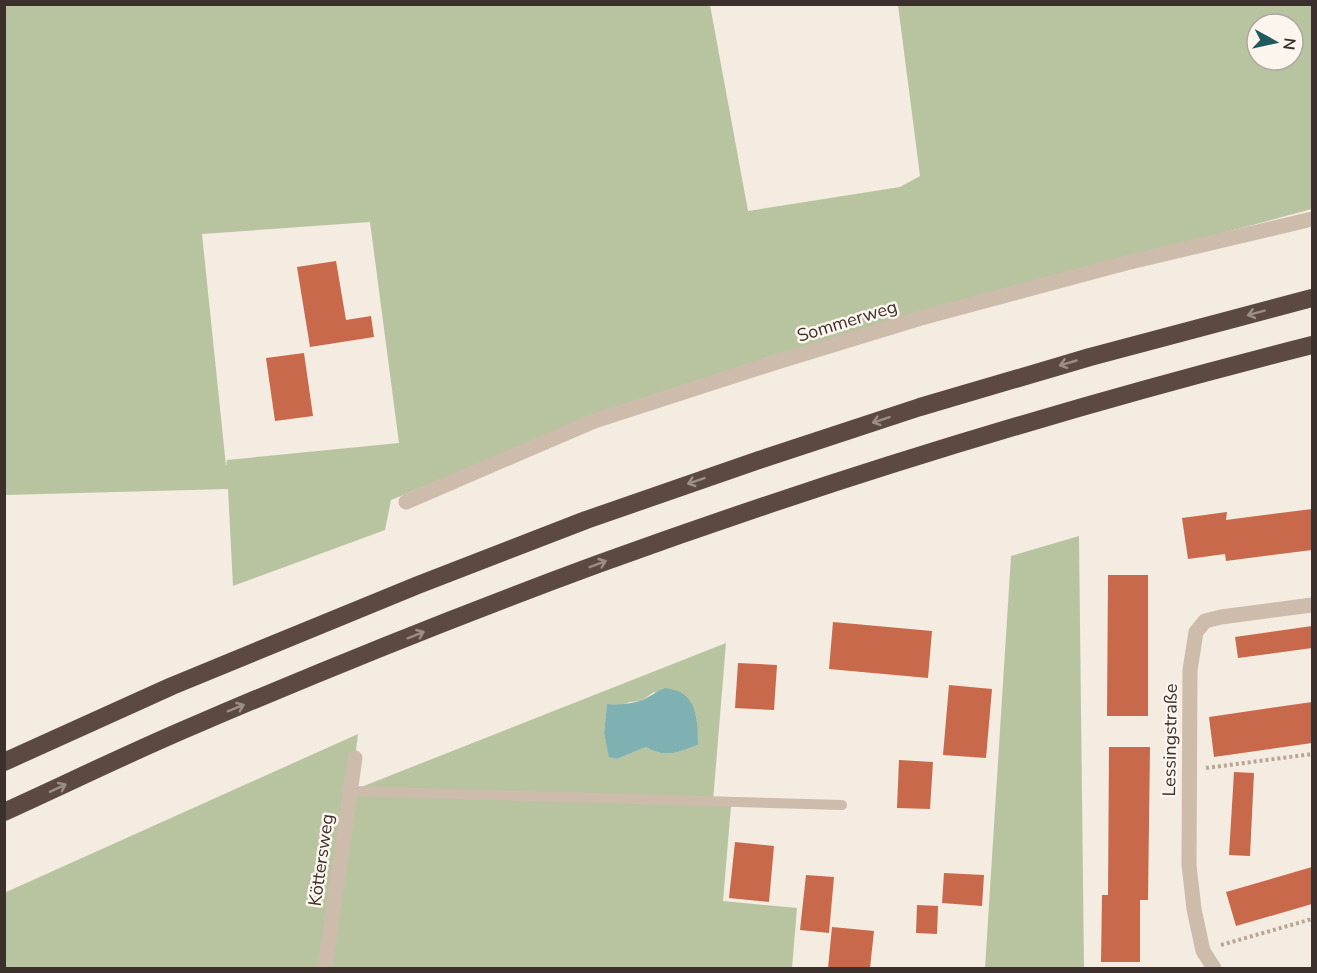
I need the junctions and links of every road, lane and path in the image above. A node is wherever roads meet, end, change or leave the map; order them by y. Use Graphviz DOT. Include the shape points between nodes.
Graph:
graph roads {
  1 [pos="1312,219"];
  2 [pos="1312,298"];
  3 [pos="1312,345"];
  4 [pos="406,502"];
  5 [pos="1312,605"];
  6 [pos="1312,754"];
  7 [pos="355,758"];
  8 [pos="4,762"];
  9 [pos="1188,771"];
  10 [pos="350,791"];
  11 [pos="842,806"];
  12 [pos="4,812"];
  13 [pos="1312,919"];
  14 [pos="1203,951"];
  15 [pos="324,969"];
  16 [pos="1214,969"];
  1 -- 4 [label="street, Sommerweg" via="1114,266 791,358 594,421"];
  2 -- 8 [label="highway, one-way" via="920,407 586,520 172,686"];
  12 -- 3 [label="highway, one-way" via="193,726 597,565 933,450"];
  5 -- 9 [label="street, Lessingstraße" via="1221,616 1200,626 1191,650"];
  6 -- 9 [label="path"];
  7 -- 10 [label="street, Köttersweg"];
  9 -- 14 [label="street, Lessingstraße" via="1189,865"];
  10 -- 11 [label="lane"];
  10 -- 15 [label="street, Köttersweg"];
  13 -- 14 [label="path"];
  14 -- 16 [label="street, Lessingstraße"];
}
